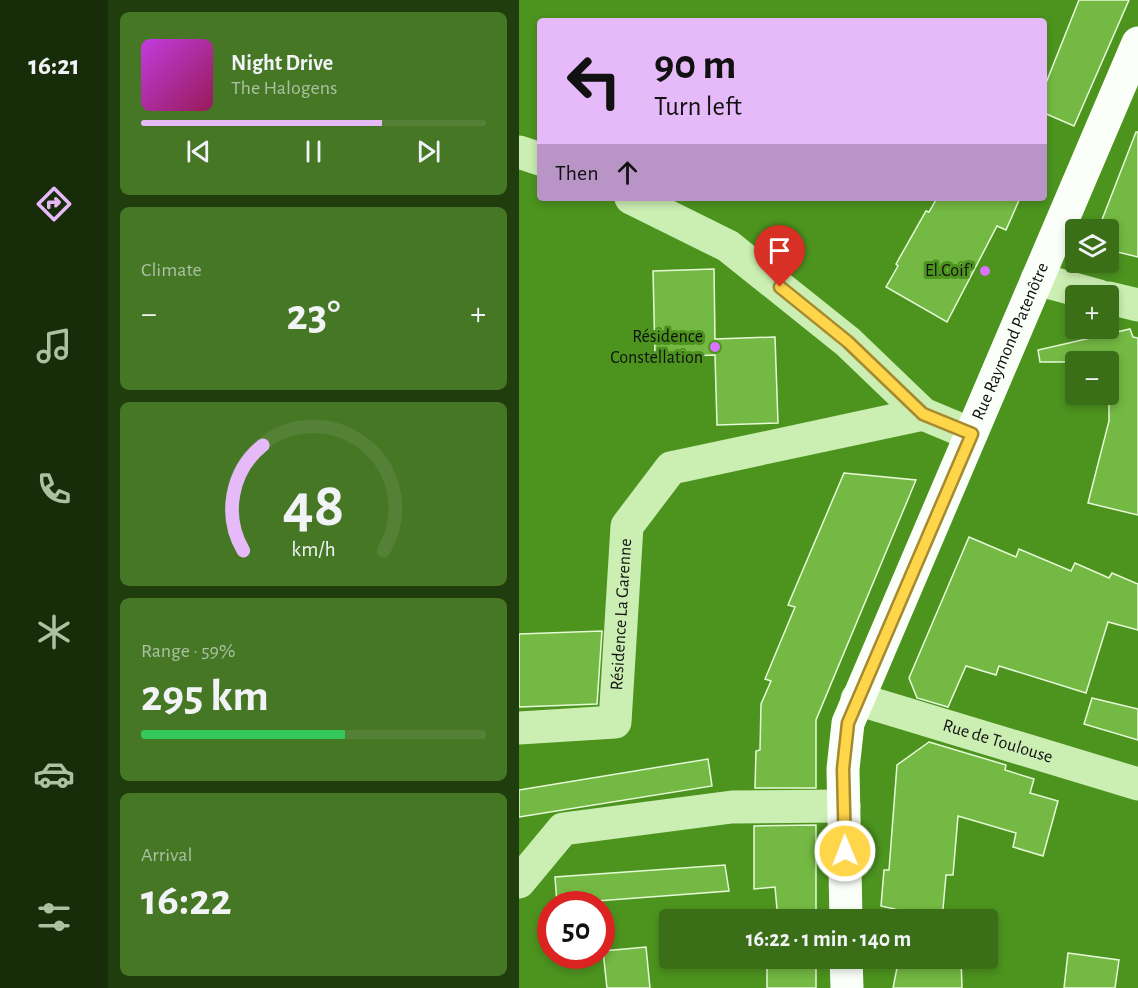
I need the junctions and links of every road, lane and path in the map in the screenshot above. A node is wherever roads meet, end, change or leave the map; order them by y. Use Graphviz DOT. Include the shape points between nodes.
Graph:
graph roads {
  1 [pos="1138,43"];
  2 [pos="519,152"];
  3 [pos="537,158"];
  4 [pos="637,201"];
  5 [pos="1037,279"];
  6 [pos="1065,287"];
  7 [pos="1119,300"];
  8 [pos="1138,305"];
  9 [pos="923,414"];
  10 [pos="972,434"];
  11 [pos="857,699"];
  12 [pos="519,728"];
  13 [pos="1138,784"];
  14 [pos="844,806"];
  15 [pos="519,882"];
  16 [pos="846,909"];
  17 [pos="846,969"];
  18 [pos="847,988"];
  1 -- 5 [label="main road, Rue Raymond Patenôtre"];
  2 -- 3 [label="street"];
  4 -- 9 [label="street" via="728,246 848,342"];
  5 -- 6 [label="street"];
  5 -- 10 [label="main road, Rue Raymond Patenôtre"];
  7 -- 8 [label="street"];
  9 -- 10 [label="street"];
  9 -- 12 [label="street, Résidence La Garenne" via="671,468 627,526 615,722"];
  10 -- 11 [label="main road, Rue Raymond Patenôtre"];
  11 -- 13 [label="street, Rue de Toulouse"];
  11 -- 14 [label="main road, Rue Raymond Patenôtre" via="848,723"];
  14 -- 15 [label="street" via="732,807 563,829"];
  14 -- 16 [label="main road, Rue Raymond Patenôtre"];
  17 -- 18 [label="main road"];
}
